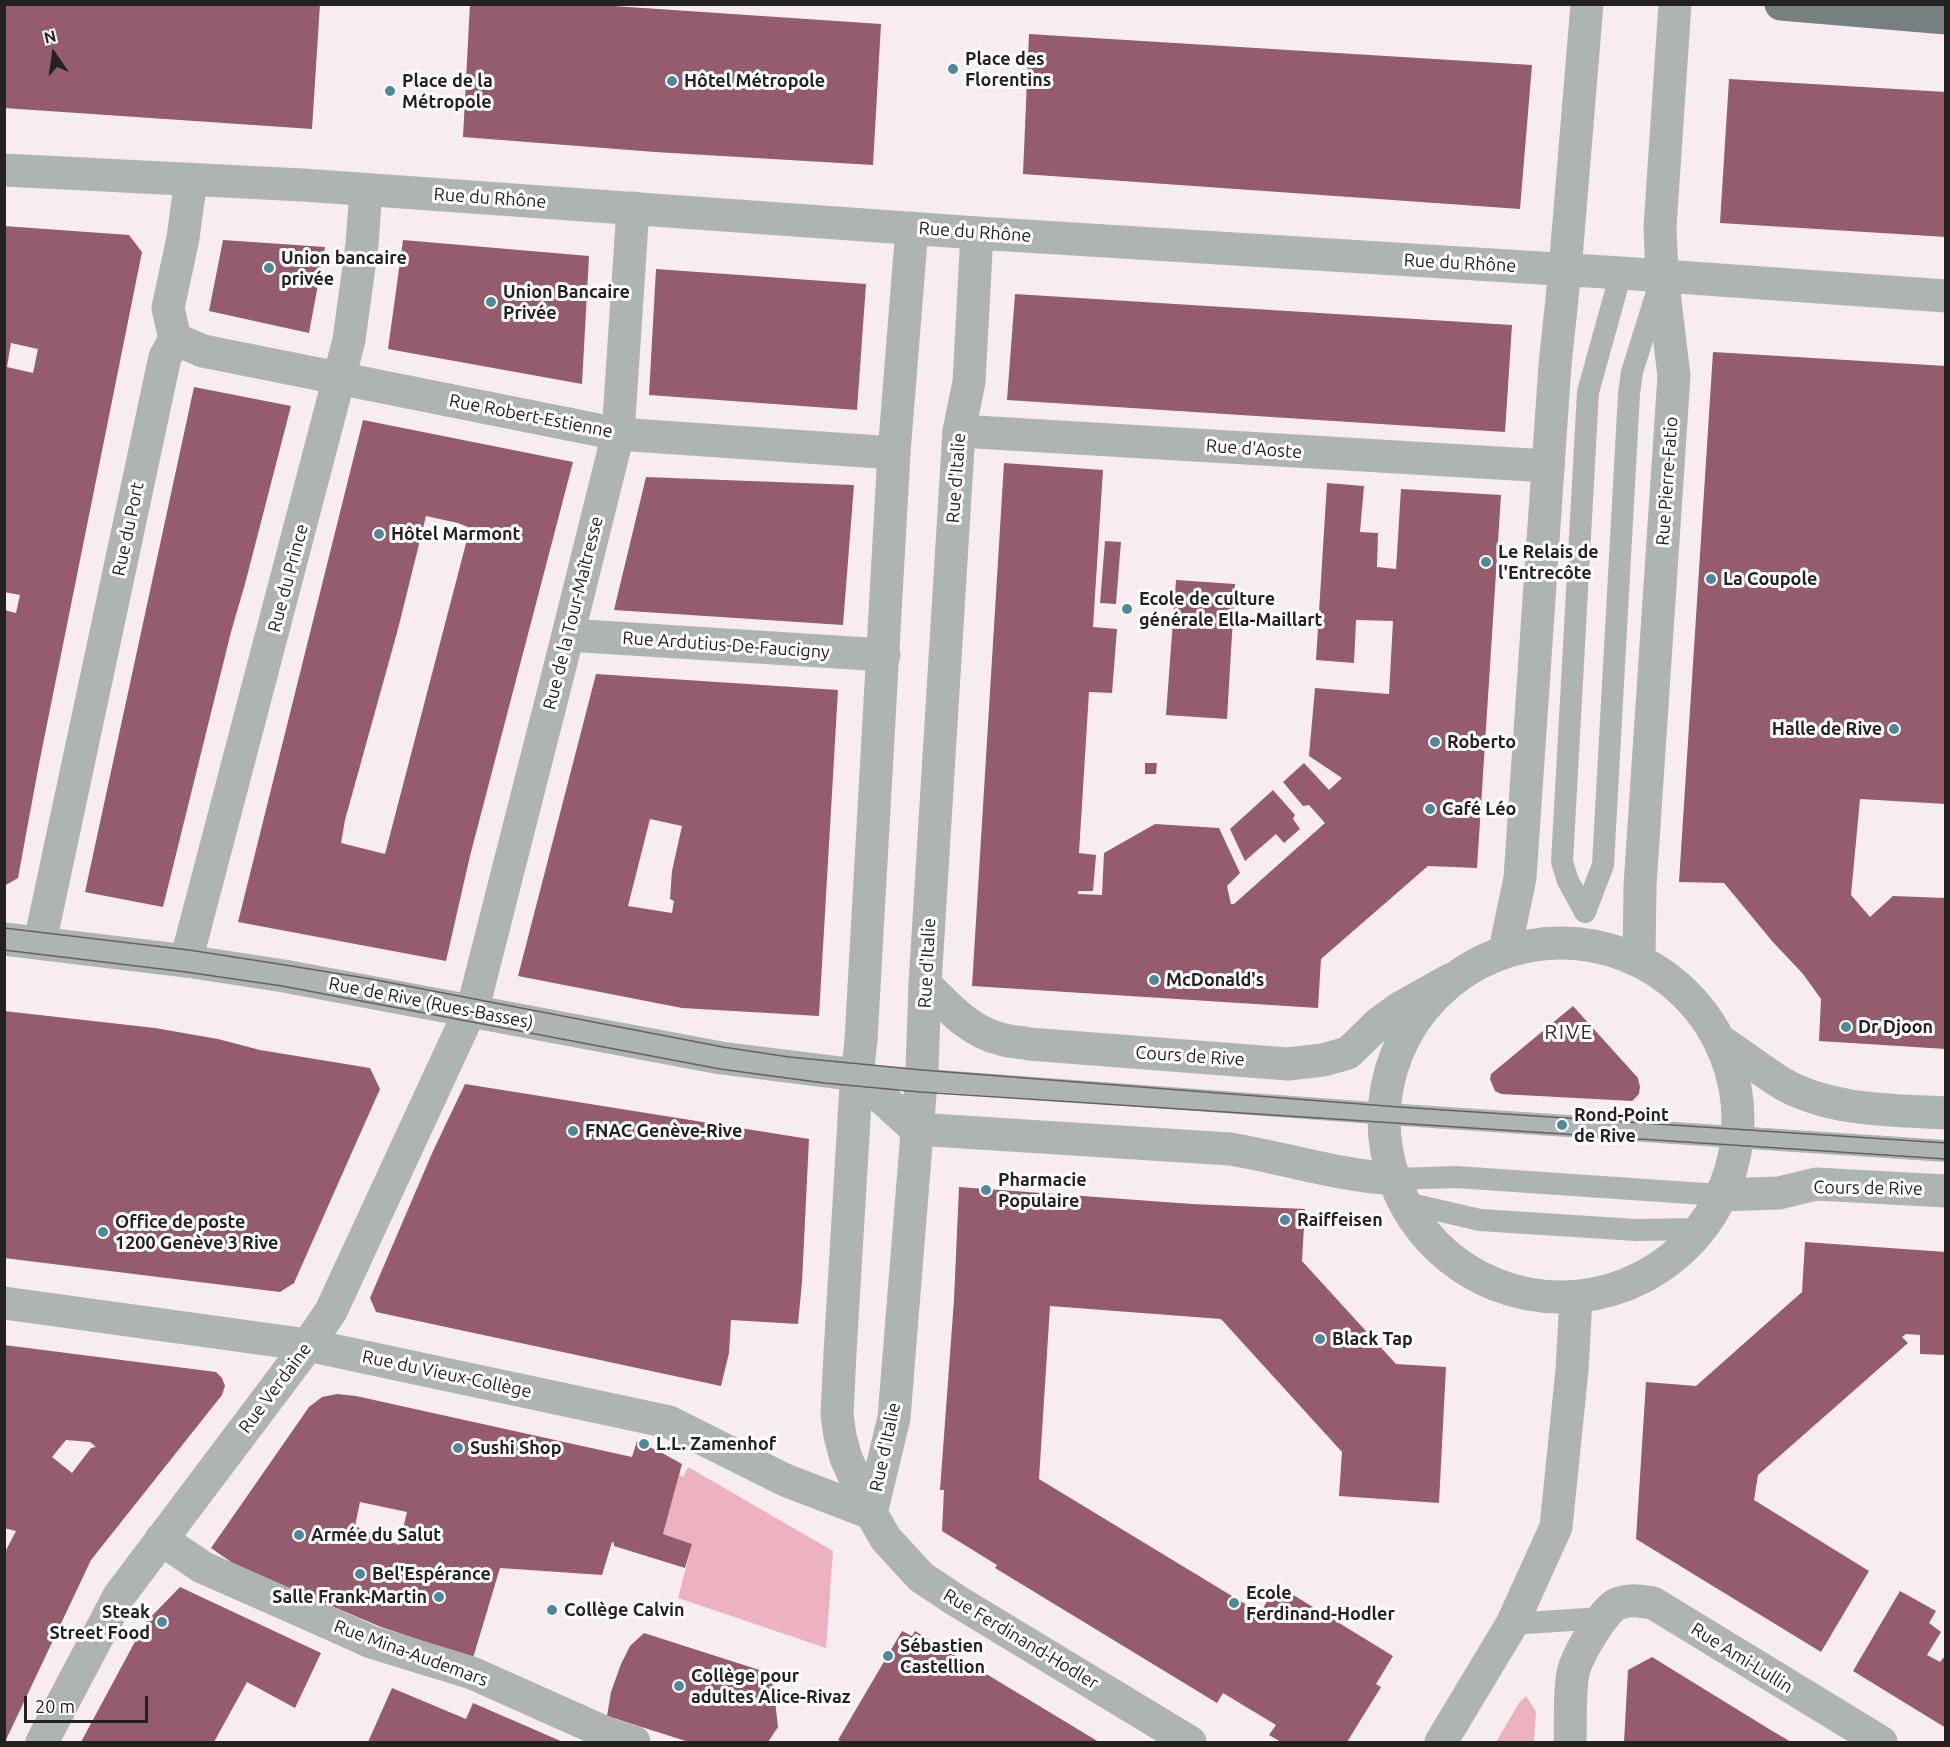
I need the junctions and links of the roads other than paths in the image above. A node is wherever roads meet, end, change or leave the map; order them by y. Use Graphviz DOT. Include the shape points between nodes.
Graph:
graph roads {
  1 [pos="1587,4"];
  2 [pos="1675,4"];
  3 [pos="1782,4"];
  4 [pos="1946,18"];
  5 [pos="4,170"];
  6 [pos="191,179"];
  7 [pos="366,190"];
  8 [pos="633,208"];
  9 [pos="912,228"];
  10 [pos="977,233"];
  11 [pos="1565,270"];
  12 [pos="1621,273"];
  13 [pos="1662,276"];
  14 [pos="1946,296"];
  15 [pos="175,339"];
  16 [pos="338,378"];
  17 [pos="959,431"];
  18 [pos="618,434"];
  19 [pos="894,453"];
  20 [pos="1548,466"];
  21 [pos="568,635"];
  22 [pos="884,655"];
  23 [pos="4,939"];
  24 [pos="40,942"];
  25 [pos="1505,950"];
  26 [pos="1639,958"];
  27 [pos="186,961"];
  28 [pos="1450,980"];
  29 [pos="925,984"];
  30 [pos="471,1011"];
  31 [pos="1722,1042"];
  32 [pos="857,1075"];
  33 [pos="921,1081"];
  34 [pos="1946,1113"];
  35 [pos="1387,1114"];
  36 [pos="916,1129"];
  37 [pos="1732,1136"];
  38 [pos="1946,1151"];
  39 [pos="1399,1191"];
  40 [pos="1946,1191"];
  41 [pos="1719,1195"];
  42 [pos="1700,1229"];
  43 [pos="1576,1299"];
  44 [pos="4,1303"];
  45 [pos="308,1345"];
  46 [pos="871,1513"];
  47 [pos="161,1539"];
  48 [pos="1601,1618"];
  49 [pos="1512,1624"];
  50 [pos="42,1743"];
  51 [pos="633,1743"];
  52 [pos="1190,1743"];
  53 [pos="1441,1743"];
  54 [pos="1570,1743"];
  55 [pos="1881,1743"];
  1 -- 11 [label="street"];
  2 -- 13 [label="street, Rue Pierre-Fatio" via="1660,227"];
  3 -- 4 [label="main road"];
  5 -- 6 [label="street, Rue du Rhône"];
  6 -- 7 [label="street, Rue du Rhône"];
  6 -- 15 [label="street" via="168,308"];
  7 -- 8 [label="street, Rue du Rhône"];
  7 -- 16 [label="street, Rue du Prince" via="349,340"];
  8 -- 9 [label="street, Rue du Rhône"];
  8 -- 18 [label="street, Rue de la Tour-Maîtresse"];
  9 -- 10 [label="street, Rue du Rhône"];
  9 -- 19 [label="street, Rue d'Italie"];
  10 -- 11 [label="street, Rue du Rhône"];
  10 -- 17 [label="street, Rue d'Italie" via="969,382"];
  11 -- 12 [label="street, Rue du Rhône"];
  11 -- 20 [label="street"];
  12 -- 13 [label="street, Rue du Rhône"];
  12 -- 13 [label="lane" via="1588,392 1562,862 1585,912 1603,865 1629,394 1632,372"];
  13 -- 14 [label="street, Rue du Rhône"];
  13 -- 26 [label="street, Rue Pierre-Fatio" via="1674,376 1640,886"];
  15 -- 16 [label="street, Rue Robert-Estienne" via="203,351"];
  15 -- 24 [label="street, Rue du Port" via="165,357"];
  16 -- 18 [label="street, Rue Robert-Estienne"];
  16 -- 27 [label="street, Rue du Prince"];
  17 -- 20 [label="street, Rue d'Aoste"];
  17 -- 29 [label="street, Rue d'Italie"];
  18 -- 19 [label="street, Rue Robert-Estienne"];
  18 -- 21 [label="street, Rue de la Tour-Maîtresse"];
  19 -- 22 [label="street, Rue d'Italie"];
  20 -- 25 [label="street" via="1520,878"];
  21 -- 22 [label="street, Rue Ardutius-De-Faucigny"];
  21 -- 30 [label="street, Rue de la Tour-Maîtresse"];
  22 -- 32 [label="street, Rue d'Italie"];
  23 -- 24 [label="street, Rue de Rive (Rues-Basses)"];
  24 -- 27 [label="street, Rue de Rive (Rues-Basses)"];
  25 -- 26 [label="street" via="1544,941 1581,941"];
  25 -- 28 [label="street"];
  26 -- 31 [label="street" via="1677,987 1711,1023"];
  27 -- 30 [label="street, Rue de Rive (Rues-Basses)" via="369,990"];
  28 -- 29 [label="street, Cours de Rive" via="1379,1023 1348,1053 1288,1064 1000,1039 974,1028"];
  28 -- 35 [label="street" via="1422,1007 1406,1030 1391,1076"];
  29 -- 33 [label="street, Rue d'Italie"];
  30 -- 32 [label="street, Rue de Rive (Rues-Basses)" via="721,1058"];
  30 -- 45 [label="street, Rue Verdaine" via="331,1311"];
  31 -- 34 [label="street" via="1785,1084 1828,1101 1859,1108"];
  31 -- 37 [label="street" via="1732,1075"];
  32 -- 33 [label="lane"];
  32 -- 36 [label="street"];
  32 -- 46 [label="street, Rue d'Italie" via="837,1414 846,1458"];
  33 -- 35 [label="lane"];
  33 -- 36 [label="street, Rue d'Italie"];
  35 -- 37 [label="lane"];
  35 -- 39 [label="street"];
  36 -- 39 [label="street" via="1230,1149 1364,1177"];
  36 -- 46 [label="street, Rue d'Italie" via="894,1418"];
  37 -- 38 [label="lane"];
  37 -- 41 [label="street"];
  39 -- 41 [label="lane" via="1456,1178"];
  39 -- 42 [label="lane" via="1480,1220 1636,1230"];
  39 -- 43 [label="street" via="1414,1221 1430,1241 1479,1279 1528,1296"];
  40 -- 41 [label="street, Cours de Rive" via="1816,1184 1779,1193"];
  41 -- 42 [label="street"];
  42 -- 43 [label="street" via="1681,1255 1654,1274 1625,1288"];
  43 -- 49 [label="street" via="1556,1527"];
  44 -- 45 [label="street, Rue du Vieux-Collège"];
  45 -- 46 [label="street, Rue du Vieux-Collège" via="669,1422 785,1480"];
  45 -- 47 [label="street, Rue Verdaine"];
  46 -- 52 [label="street, Rue Ferdinand-Hodler" via="903,1560 937,1589"];
  47 -- 50 [label="street, Rue Verdaine" via="119,1596"];
  47 -- 51 [label="street, Rue Mina-Audemars" via="202,1567 349,1632 472,1673"];
  48 -- 49 [label="lane"];
  48 -- 54 [label="street" via="1573,1672"];
  48 -- 55 [label="street, Rue Ami-Lullin" via="1614,1605 1632,1600 1653,1603"];
  49 -- 53 [label="street"];
}
